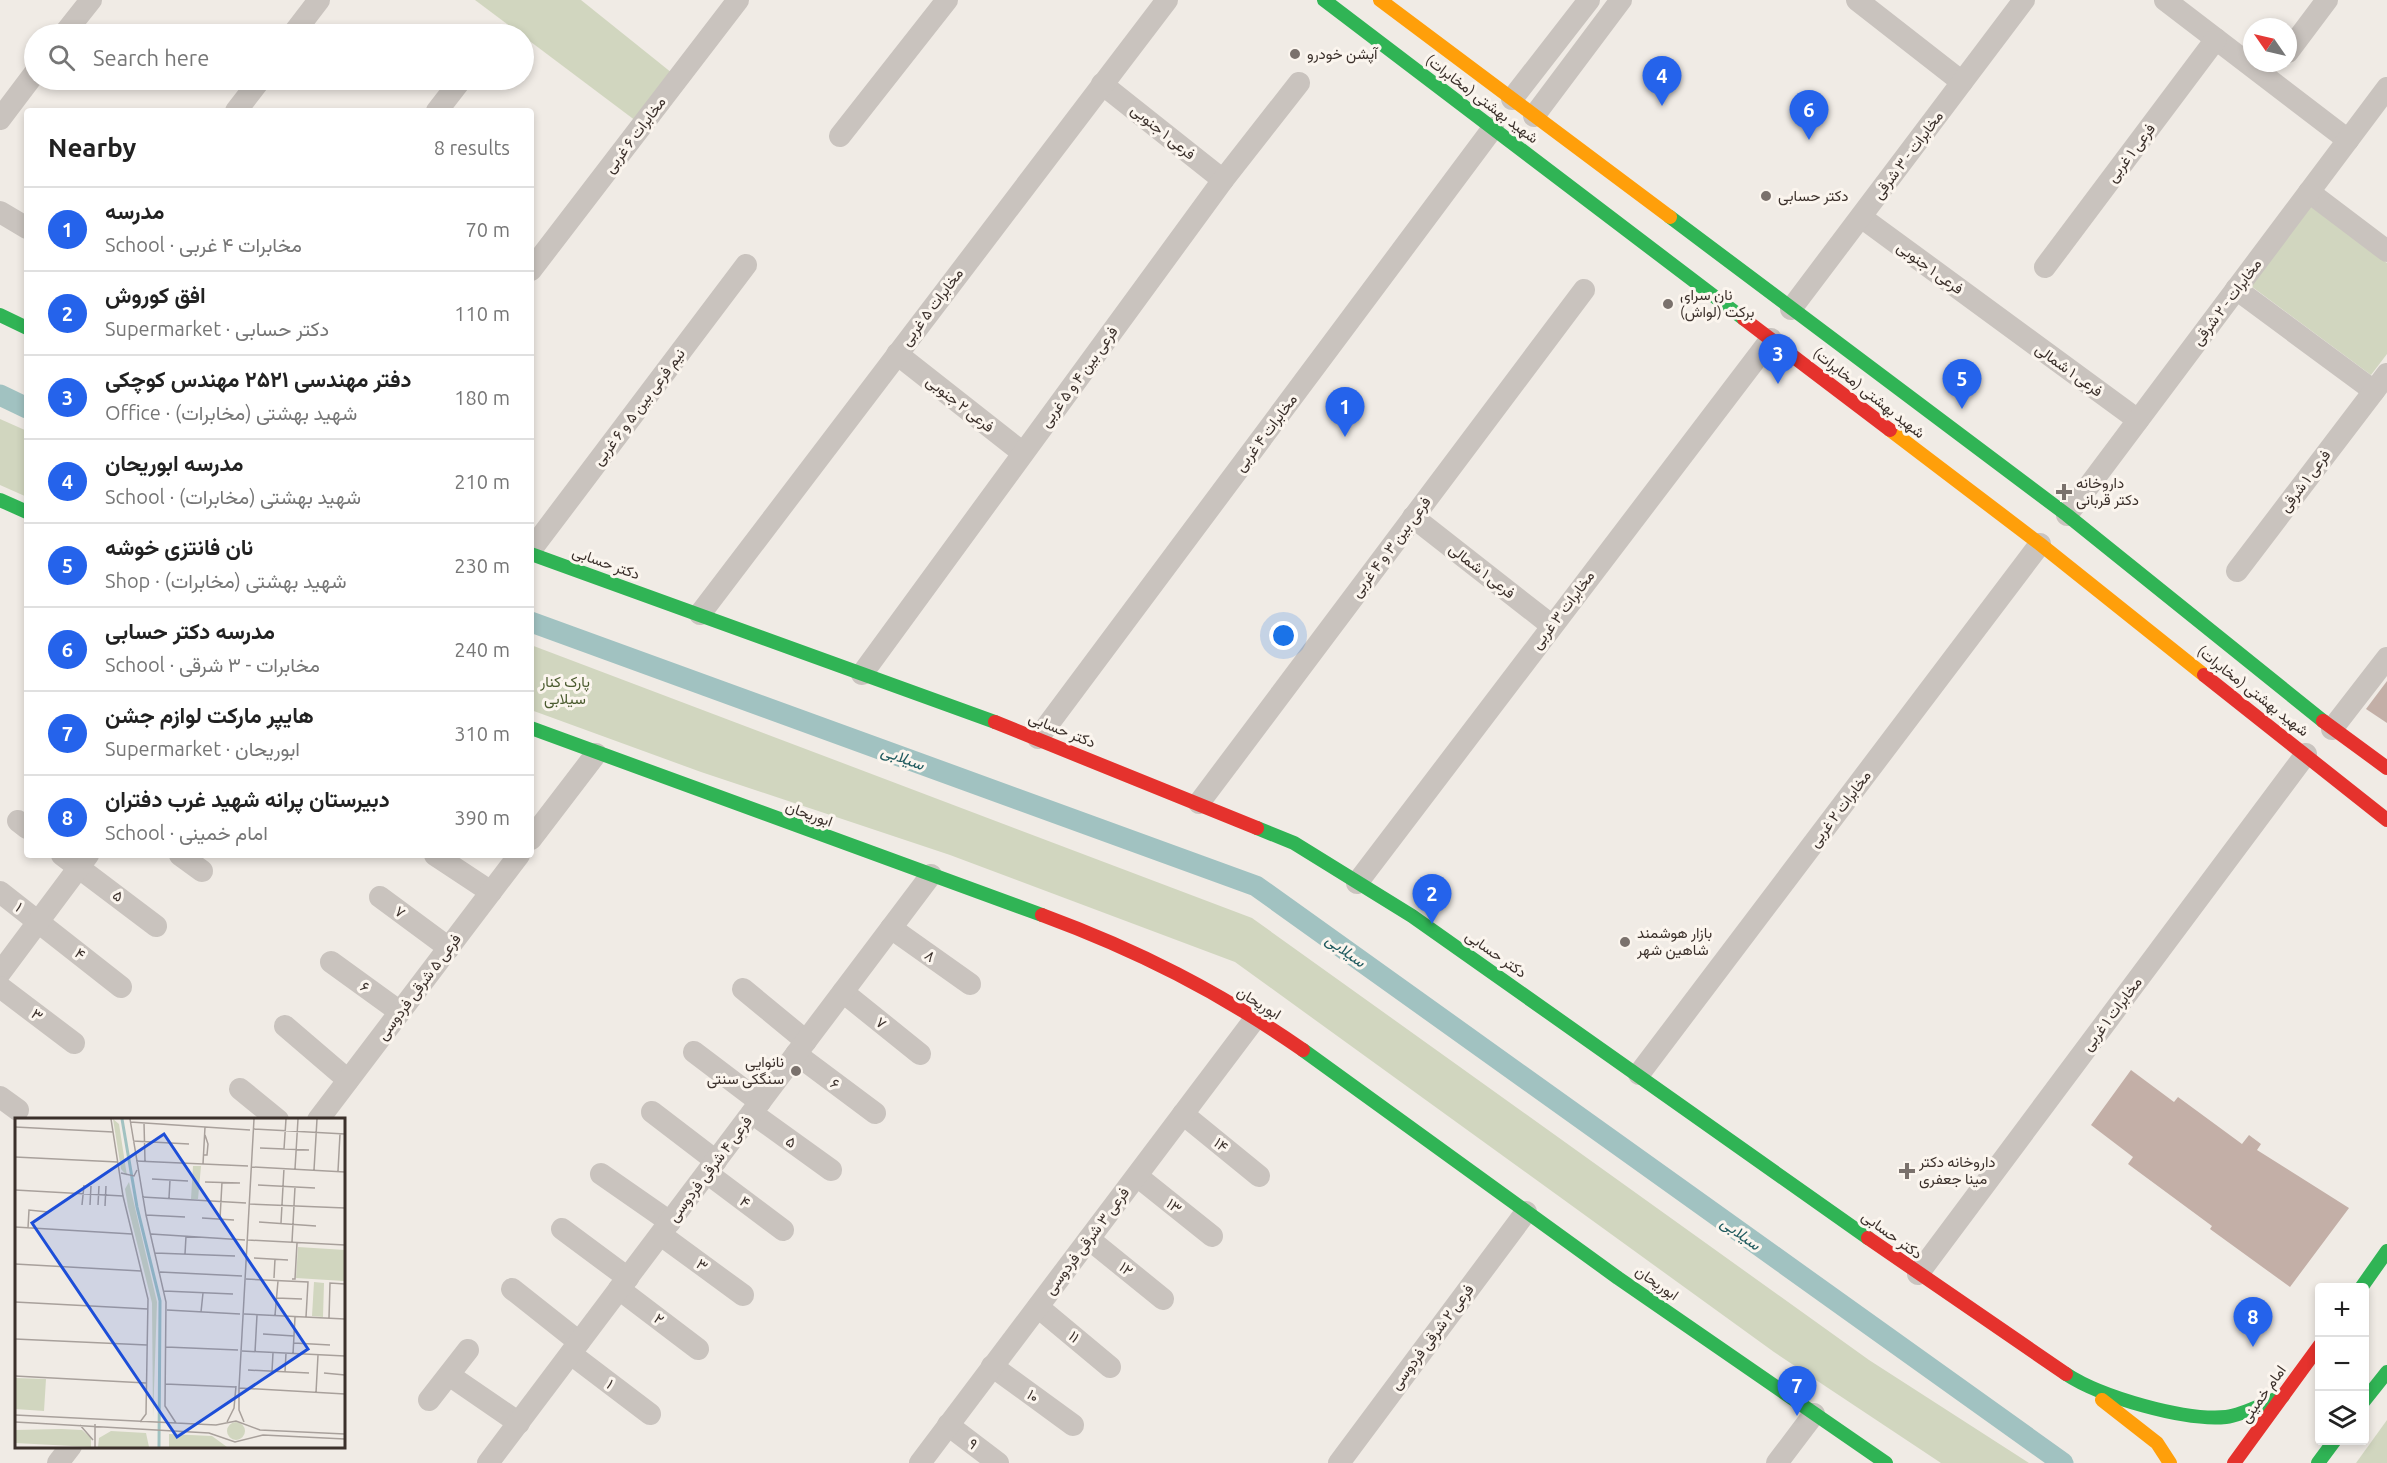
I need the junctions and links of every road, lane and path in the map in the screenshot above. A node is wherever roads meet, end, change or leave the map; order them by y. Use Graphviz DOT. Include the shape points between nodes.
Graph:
graph roads {
  1 [pos="91,0"];
  2 [pos="319,0"];
  3 [pos="738,0"];
  4 [pos="1167,0"];
  5 [pos="1324,0"];
  6 [pos="1380,0"];
  7 [pos="1588,0"];
  8 [pos="1622,0"];
  9 [pos="1857,0"];
  10 [pos="2024,0"];
  11 [pos="2165,0"];
  12 [pos="2327,0"];
  13 [pos="940,2"];
  14 [pos="72,24"];
  15 [pos="301,24"];
  16 [pos="2216,39"];
  17 [pos="2297,40"];
  18 [pos="2243,54"];
  19 [pos="2275,72"];
  20 [pos="1962,82"];
  21 [pos="1299,83"];
  22 [pos="1102,84"];
  23 [pos="24,87"];
  24 [pos="2387,88"];
  25 [pos="252,90"];
  26 [pos="453,90"];
  27 [pos="1512,99"];
  28 [pos="238,108"];
  29 [pos="439,108"];
  30 [pos="1534,116"];
  31 [pos="0,119"];
  32 [pos="1493,128"];
  33 [pos="840,136"];
  34 [pos="2348,140"];
  35 [pos="1223,180"];
  36 [pos="2309,192"];
  37 [pos="0,212"];
  38 [pos="1861,217"];
  39 [pos="24,226"];
  40 [pos="2387,250"];
  41 [pos="746,265"];
  42 [pos="534,266"];
  43 [pos="2045,267"];
  44 [pos="1584,290"];
  45 [pos="2236,290"];
  46 [pos="1791,309"];
  47 [pos="0,315"];
  48 [pos="2000,319"];
  49 [pos="24,327"];
  50 [pos="1771,339"];
  51 [pos="897,354"];
  52 [pos="2380,383"];
  53 [pos="2138,420"];
  54 [pos="1023,453"];
  55 [pos="0,500"];
  56 [pos="24,511"];
  57 [pos="2067,515"];
  58 [pos="1413,517"];
  59 [pos="2040,544"];
  60 [pos="534,548"];
  61 [pos="534,553"];
  62 [pos="2237,571"];
  63 [pos="700,614"];
  64 [pos="1551,625"];
  65 [pos="2387,658"];
  66 [pos="862,674"];
  67 [pos="534,729"];
  68 [pos="2332,729"];
  69 [pos="1038,738"];
  70 [pos="596,754"];
  71 [pos="2306,754"];
  72 [pos="2387,768"];
  73 [pos="1198,803"];
  74 [pos="2387,820"];
  75 [pos="534,835"];
  76 [pos="184,858"];
  77 [pos="440,858"];
  78 [pos="517,858"];
  79 [pos="76,859"];
  80 [pos="202,872"];
  81 [pos="931,875"];
  82 [pos="1358,883"];
  83 [pos="0,892"];
  84 [pos="491,892"];
  85 [pos="380,897"];
  86 [pos="39,921"];
  87 [pos="156,926"];
  88 [pos="891,928"];
  89 [pos="449,948"];
  90 [pos="331,962"];
  91 [pos="0,973"];
  92 [pos="970,984"];
  93 [pos="0,987"];
  94 [pos="121,987"];
  95 [pos="743,988"];
  96 [pos="843,992"];
  97 [pos="400,1012"];
  98 [pos="1254,1020"];
  99 [pos="285,1026"];
  100 [pos="74,1043"];
  101 [pos="801,1048"];
  102 [pos="694,1052"];
  103 [pos="920,1054"];
  104 [pos="1639,1074"];
  105 [pos="348,1080"];
  106 [pos="240,1089"];
  107 [pos="756,1108"];
  108 [pos="652,1112"];
  109 [pos="875,1113"];
  110 [pos="1183,1114"];
  111 [pos="277,1118"];
  112 [pos="319,1118"];
  113 [pos="711,1167"];
  114 [pos="831,1170"];
  115 [pos="601,1174"];
  116 [pos="1137,1176"];
  117 [pos="1259,1176"];
  118 [pos="1526,1212"];
  119 [pos="665,1228"];
  120 [pos="562,1229"];
  121 [pos="783,1230"];
  122 [pos="1212,1236"];
  123 [pos="1089,1239"];
  124 [pos="2387,1251"];
  125 [pos="1918,1274"];
  126 [pos="624,1283"];
  127 [pos="2364,1283"];
  128 [pos="512,1289"];
  129 [pos="743,1295"];
  130 [pos="1163,1299"];
  131 [pos="1038,1306"];
  132 [pos="575,1348"];
  133 [pos="698,1349"];
  134 [pos="468,1350"];
  135 [pos="2315,1351"];
  136 [pos="992,1366"];
  137 [pos="1110,1366"];
  138 [pos="2387,1372"];
  139 [pos="449,1374"];
  140 [pos="2087,1388"];
  141 [pos="2369,1395"];
  142 [pos="2283,1396"];
  143 [pos="429,1400"];
  144 [pos="650,1414"];
  145 [pos="1814,1414"];
  146 [pos="519,1423"];
  147 [pos="948,1425"];
  148 [pos="1073,1425"];
  149 [pos="2331,1445"];
  150 [pos="69,1448"];
  151 [pos="58,1463"];
  152 [pos="488,1463"];
  153 [pos="920,1463"];
  154 [pos="998,1463"];
  155 [pos="1339,1463"];
  156 [pos="1777,1463"];
  157 [pos="1886,1463"];
  158 [pos="2170,1463"];
  159 [pos="2234,1463"];
  160 [pos="2318,1463"];
  1 -- 14 [label="street"];
  2 -- 15 [label="street"];
  3 -- 42 [label="street, مخابرات ۶ غربی"];
  4 -- 22 [label="street, مخابرات ۵ غربی"];
  5 -- 32 [label="main road, شهید بهشتی (مخابرات)"];
  6 -- 27 [label="main road, شهید بهشتی (مخابرات)"];
  7 -- 27 [label="street"];
  8 -- 30 [label="street"];
  9 -- 20 [label="street"];
  10 -- 20 [label="street, مخابرات - ۳ شرقی"];
  11 -- 16 [label="street"];
  12 -- 17 [label="street"];
  13 -- 33 [label="street"];
  16 -- 18 [label="street"];
  16 -- 43 [label="street, فرعی ۱ غربی"];
  19 -- 34 [label="street"];
  20 -- 38 [label="street, مخابرات - ۳ شرقی"];
  21 -- 35 [label="street, فرعی بین ۴ و ۵ غربی"];
  22 -- 35 [label="street, فرعی ۱ جنوبی"];
  22 -- 51 [label="street, مخابرات ۵ غربی"];
  23 -- 31 [label="street"];
  24 -- 34 [label="street, مخابرات - ۲ شرقی"];
  25 -- 28 [label="street"];
  26 -- 29 [label="street"];
  27 -- 30 [label="main road, شهید بهشتی (مخابرات)"];
  30 -- 46 [label="main road, شهید بهشتی (مخابرات)"];
  32 -- 50 [label="main road, شهید بهشتی (مخابرات)"];
  32 -- 69 [label="street, مخابرات ۴ غربی"];
  34 -- 36 [label="street, مخابرات - ۲ شرقی"];
  35 -- 54 [label="street, فرعی بین ۴ و ۵ غربی"];
  36 -- 40 [label="street"];
  36 -- 45 [label="street, مخابرات - ۲ شرقی"];
  37 -- 39 [label="street"];
  38 -- 46 [label="street, مخابرات - ۳ شرقی"];
  38 -- 48 [label="street, فرعی ۱ جنوبی"];
  41 -- 60 [label="street, نیم فرعی بین ۵ و ۶ غربی"];
  44 -- 58 [label="street, فرعی بین ۳ و ۴ غربی"];
  45 -- 52 [label="street"];
  45 -- 53 [label="street, مخابرات - ۲ شرقی"];
  46 -- 57 [label="main road, شهید بهشتی (مخابرات)"];
  47 -- 49 [label="main road"];
  48 -- 53 [label="street, فرعی ۱ شمالی"];
  50 -- 59 [label="main road, شهید بهشتی (مخابرات)"];
  50 -- 64 [label="street, مخابرات ۳ غربی"];
  51 -- 54 [label="street, فرعی ۲ جنوبی"];
  51 -- 63 [label="street, مخابرات ۵ غربی"];
  52 -- 62 [label="street, فرعی ۱ شرقی"];
  53 -- 57 [label="street, مخابرات - ۲ شرقی"];
  54 -- 66 [label="street, فرعی بین ۴ و ۵ غربی"];
  55 -- 56 [label="main road"];
  57 -- 68 [label="main road, شهید بهشتی (مخابرات)"];
  58 -- 64 [label="street, فرعی ۱ شمالی"];
  58 -- 73 [label="street, فرعی بین ۳ و ۴ غربی"];
  59 -- 71 [label="main road, شهید بهشتی (مخابرات)"];
  59 -- 104 [label="street, مخابرات ۲ غربی"];
  61 -- 63 [label="main road, دکتر حسابی"];
  63 -- 66 [label="main road, دکتر حسابی"];
  64 -- 82 [label="street, مخابرات ۳ غربی"];
  65 -- 68 [label="street"];
  66 -- 69 [label="main road, دکتر حسابی"];
  67 -- 70 [label="main road, ابوریحان"];
  68 -- 72 [label="main road, شهید بهشتی (مخابرات)"];
  69 -- 73 [label="main road, دکتر حسابی"];
  70 -- 75 [label="street"];
  70 -- 81 [label="main road, ابوریحان"];
  71 -- 74 [label="main road, شهید بهشتی (مخابرات)"];
  71 -- 125 [label="street, مخابرات ۱ غربی"];
  73 -- 82 [label="main road, دکتر حسابی" via="1294,843"];
  76 -- 80 [label="street"];
  77 -- 84 [label="street"];
  78 -- 84 [label="street, فرعی ۵ شرقی فردوسی"];
  79 -- 86 [label="street"];
  79 -- 87 [label="street, ۵"];
  81 -- 88 [label="street, فرعی ۴ شرقی فردوسی"];
  81 -- 98 [label="main road, ابوریحان" via="1142,953"];
  82 -- 104 [label="main road, دکتر حسابی" via="1412,916"];
  83 -- 86 [label="street, ۱"];
  84 -- 89 [label="street, فرعی ۵ شرقی فردوسی"];
  85 -- 89 [label="street, ۷"];
  86 -- 91 [label="street"];
  86 -- 94 [label="street, ۴"];
  88 -- 92 [label="street, ۸"];
  88 -- 96 [label="street, فرعی ۴ شرقی فردوسی"];
  89 -- 97 [label="street, فرعی ۵ شرقی فردوسی"];
  90 -- 97 [label="street, ۶"];
  93 -- 100 [label="street, ۳"];
  95 -- 101 [label="street, ۶"];
  96 -- 101 [label="street, فرعی ۴ شرقی فردوسی"];
  96 -- 103 [label="street, ۷"];
  97 -- 105 [label="street, فرعی ۵ شرقی فردوسی"];
  98 -- 110 [label="street, فرعی ۳ شرقی فردوسی"];
  98 -- 118 [label="main road, ابوریحان" via="1312,1057"];
  99 -- 105 [label="street"];
  101 -- 107 [label="street, فرعی ۴ شرقی فردوسی"];
  101 -- 109 [label="street, ۶"];
  102 -- 107 [label="street, ۵"];
  104 -- 125 [label="main road, دکتر حسابی"];
  105 -- 112 [label="street, فرعی ۵ شرقی فردوسی"];
  106 -- 111 [label="street"];
  107 -- 113 [label="street, فرعی ۴ شرقی فردوسی"];
  107 -- 114 [label="street, ۵"];
  108 -- 113 [label="street, ۴"];
  110 -- 116 [label="street, فرعی ۳ شرقی فردوسی"];
  110 -- 117 [label="street, ۱۴"];
  113 -- 119 [label="street, فرعی ۴ شرقی فردوسی"];
  113 -- 121 [label="street, ۴"];
  115 -- 119 [label="street, ۳"];
  116 -- 122 [label="street, ۱۳"];
  116 -- 123 [label="street, فرعی ۳ شرقی فردوسی"];
  118 -- 145 [label="main road, ابوریحان"];
  118 -- 155 [label="street, فرعی ۲ شرقی فردوسی"];
  119 -- 126 [label="street, فرعی ۴ شرقی فردوسی"];
  119 -- 129 [label="street, ۳"];
  120 -- 126 [label="street, ۲"];
  123 -- 130 [label="street, ۱۲"];
  123 -- 131 [label="street, فرعی ۳ شرقی فردوسی"];
  124 -- 127 [label="main road"];
  125 -- 140 [label="main road, دکتر حسابی"];
  126 -- 132 [label="street, فرعی ۴ شرقی فردوسی"];
  126 -- 133 [label="street, ۲"];
  128 -- 132 [label="street, ۱"];
  131 -- 136 [label="street, فرعی ۳ شرقی فردوسی"];
  131 -- 137 [label="street, ۱۱"];
  132 -- 144 [label="street, ۱"];
  132 -- 146 [label="street, فرعی ۴ شرقی فردوسی"];
  134 -- 139 [label="street"];
  135 -- 142 [label="main road, امام خمینی"];
  136 -- 147 [label="street, فرعی ۳ شرقی فردوسی"];
  136 -- 148 [label="street, ۱۰"];
  138 -- 141 [label="main road"];
  139 -- 143 [label="street"];
  139 -- 146 [label="street"];
  140 -- 142 [label="main road, دکتر حسابی" via="2187,1414 2227,1417"];
  140 -- 158 [label="main road" via="2157,1443"];
  142 -- 159 [label="main road, امام خمینی"];
  145 -- 156 [label="street"];
  145 -- 157 [label="main road, ابوریحان"];
  146 -- 152 [label="street, فرعی ۴ شرقی فردوسی"];
  147 -- 153 [label="street, فرعی ۳ شرقی فردوسی"];
  147 -- 154 [label="street, ۹"];
  149 -- 160 [label="main road"];
  150 -- 151 [label="street"];
}
